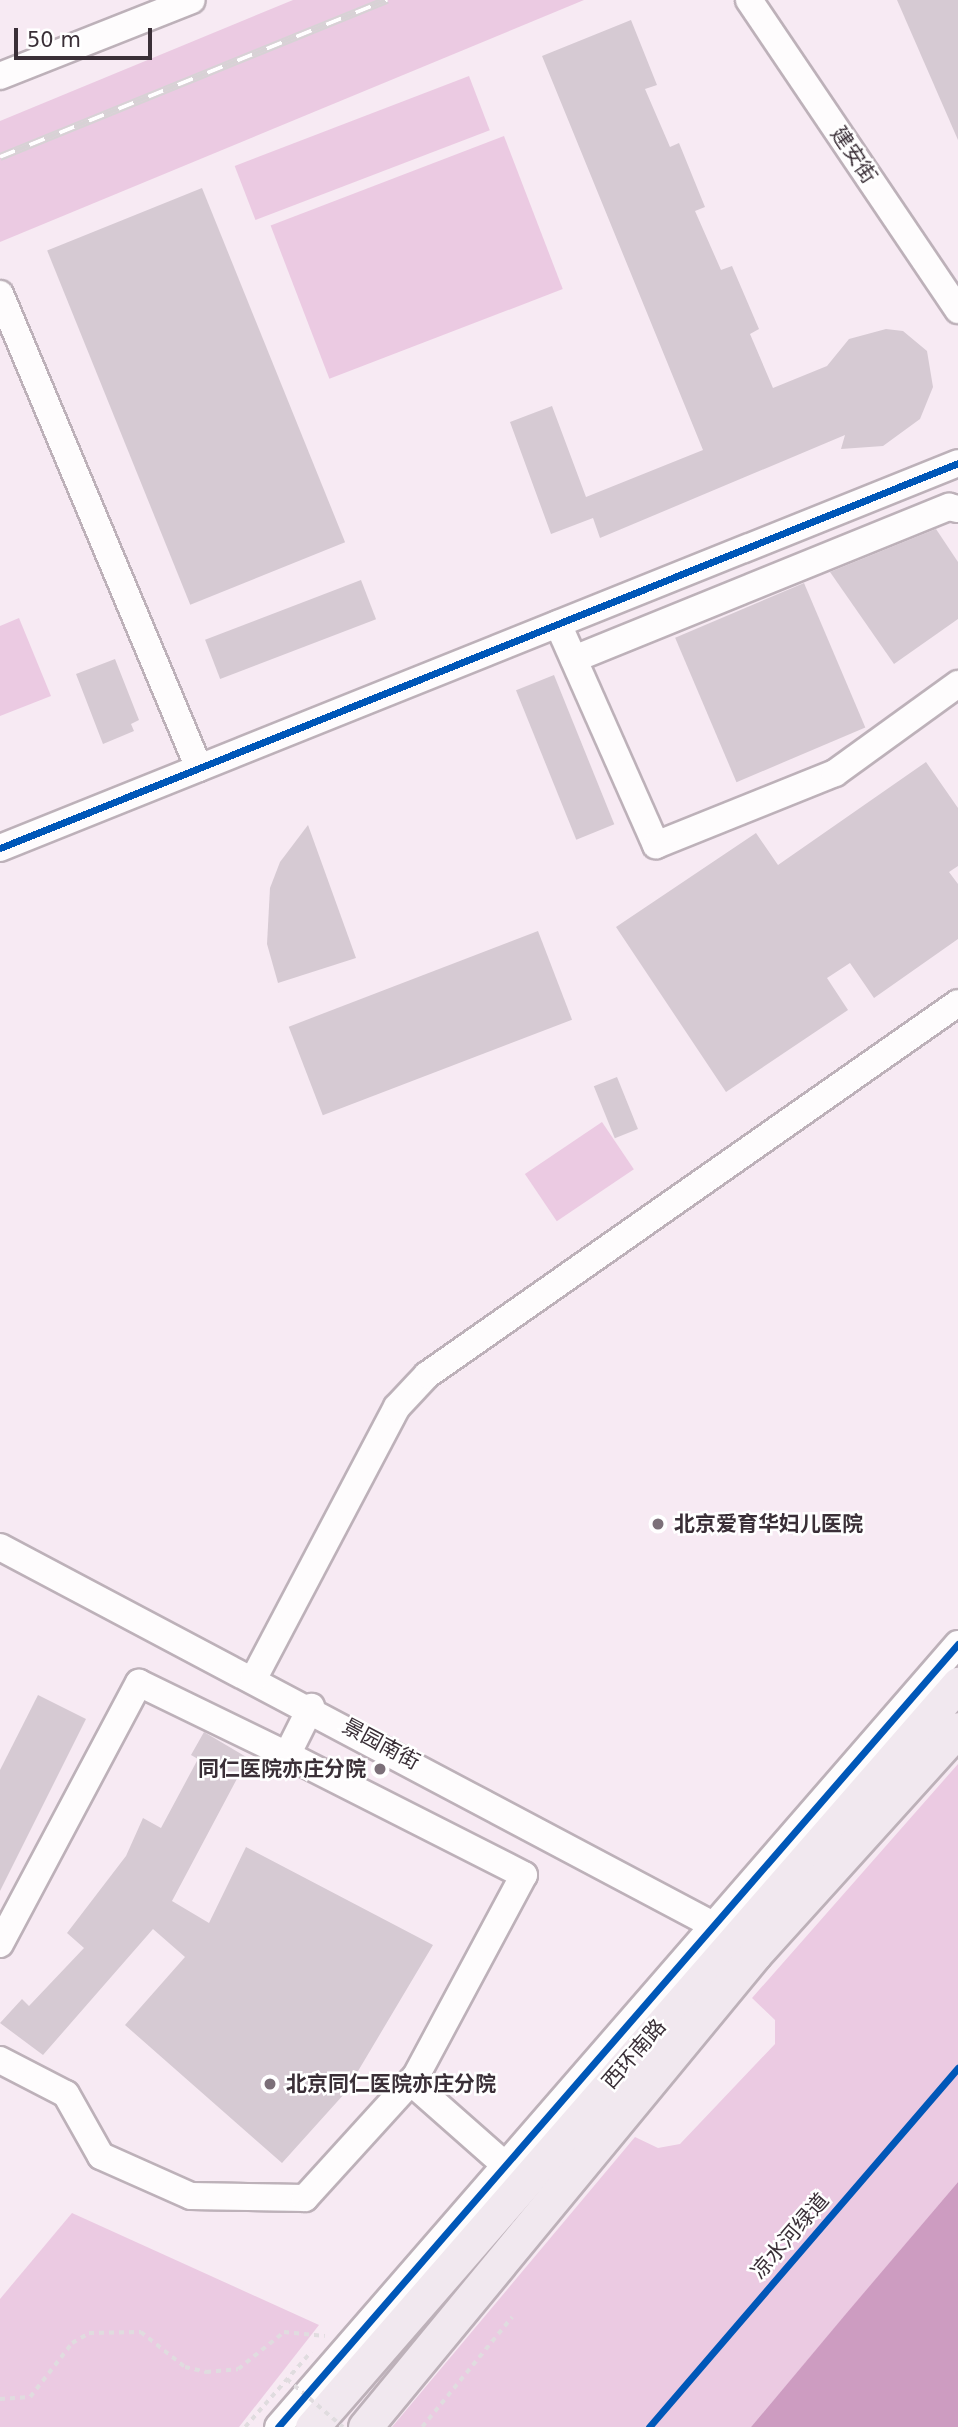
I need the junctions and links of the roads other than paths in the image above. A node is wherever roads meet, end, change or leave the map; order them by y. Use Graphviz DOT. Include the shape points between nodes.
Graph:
graph roads {
  1 [pos="192,0"];
  2 [pos="750,0"];
  3 [pos="0,76"];
  4 [pos="0,294"];
  5 [pos="958,310"];
  6 [pos="958,463"];
  7 [pos="958,509"];
  8 [pos="558,624"];
  9 [pos="574,659"];
  10 [pos="958,684"];
  11 [pos="199,768"];
  12 [pos="0,848"];
  13 [pos="958,1003"];
  14 [pos="0,1547"];
  15 [pos="958,1644"];
  16 [pos="254,1678"];
  17 [pos="958,1684"];
  18 [pos="311,1707"];
  19 [pos="958,1729"];
  20 [pos="287,1755"];
  21 [pos="735,1938"];
  22 [pos="0,1944"];
  23 [pos="0,2060"];
  24 [pos="411,2082"];
  25 [pos="505,2165"];
  26 [pos="278,2427"];
  27 [pos="312,2427"];
  28 [pos="365,2427"];
  1 -- 3 [label="street"];
  2 -- 5 [label="street, 建安街"];
  4 -- 11 [label="street"];
  6 -- 8 [label="street"];
  7 -- 9 [label="street" via="948,507"];
  8 -- 9 [label="street"];
  8 -- 11 [label="street"];
  9 -- 10 [label="street" via="656,845 835,773"];
  11 -- 12 [label="street"];
  13 -- 16 [label="street" via="427,1375 397,1407"];
  14 -- 16 [label="street, 景园南街"];
  15 -- 21 [label="street"];
  16 -- 18 [label="street, 景园南街"];
  17 -- 21 [label="main road, 西环南路"];
  18 -- 20 [label="street"];
  18 -- 21 [label="street, 景园南街"];
  19 -- 21 [label="main road, 西环南路"];
  20 -- 22 [label="street" via="139,1683"];
  20 -- 24 [label="street" via="524,1875"];
  21 -- 25 [label="street"];
  21 -- 27 [label="main road, 西环南路"];
  21 -- 28 [label="main road, 西环南路"];
  23 -- 24 [label="street" via="66,2094 101,2156 191,2196 305,2198"];
  24 -- 25 [label="street"];
  25 -- 26 [label="street"];
}
